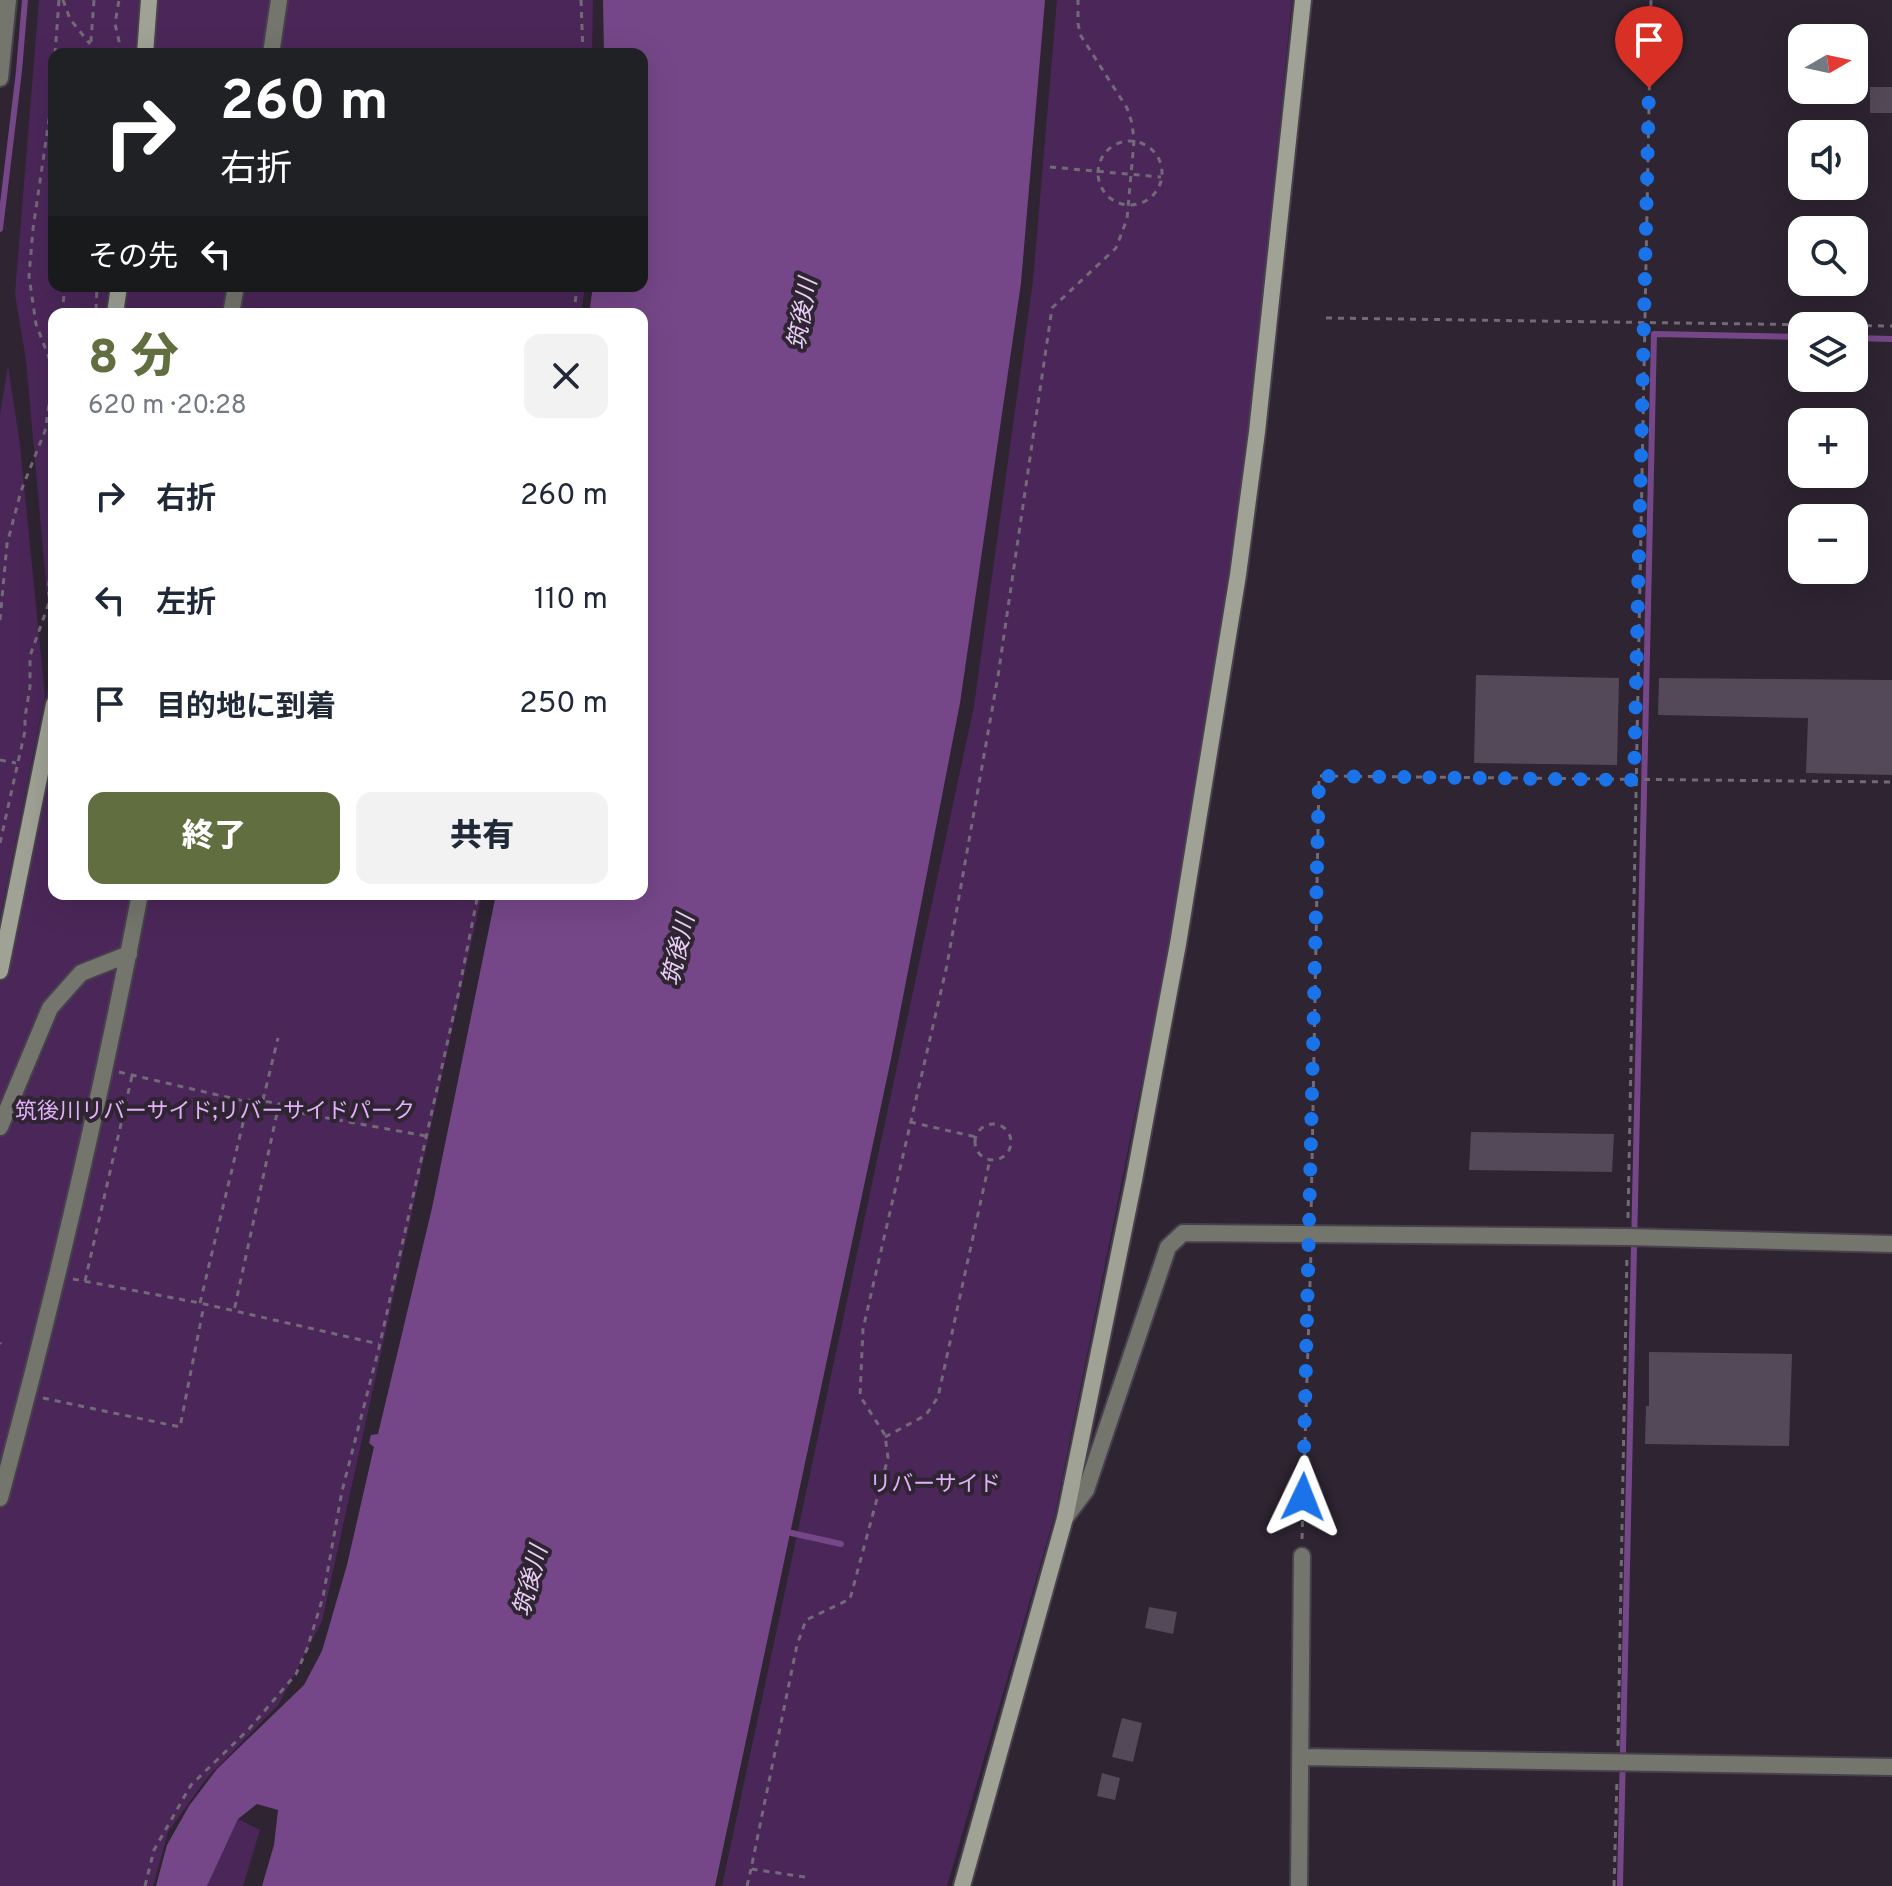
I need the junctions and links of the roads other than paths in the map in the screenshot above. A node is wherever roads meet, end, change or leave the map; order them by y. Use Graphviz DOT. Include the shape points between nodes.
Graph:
graph roads {
  1 [pos="8,0"];
  2 [pos="149,0"];
  3 [pos="279,0"];
  4 [pos="1303,0"];
  5 [pos="145,48"];
  6 [pos="272,48"];
  7 [pos="0,78"];
  8 [pos="48,734"];
  9 [pos="139,900"];
  10 [pos="129,954"];
  11 [pos="0,971"];
  12 [pos="0,1127"];
  13 [pos="1892,1244"];
  14 [pos="0,1498"];
  15 [pos="1065,1518"];
  16 [pos="1302,1556"];
  17 [pos="1302,1757"];
  18 [pos="1892,1767"];
  19 [pos="962,1886"];
  20 [pos="1299,1886"];
  1 -- 7 [label="street"];
  2 -- 5 [label="street"];
  3 -- 6 [label="street"];
  4 -- 15 [label="street" via="1238,575 1175,958"];
  8 -- 11 [label="street"];
  9 -- 10 [label="street"];
  10 -- 12 [label="street" via="81,973 50,1008"];
  10 -- 14 [label="street" via="58,1276"];
  13 -- 15 [label="street" via="1183,1233 1168,1247 1086,1490"];
  15 -- 19 [label="street"];
  16 -- 17 [label="street"];
  17 -- 18 [label="street"];
  17 -- 20 [label="street"];
}
